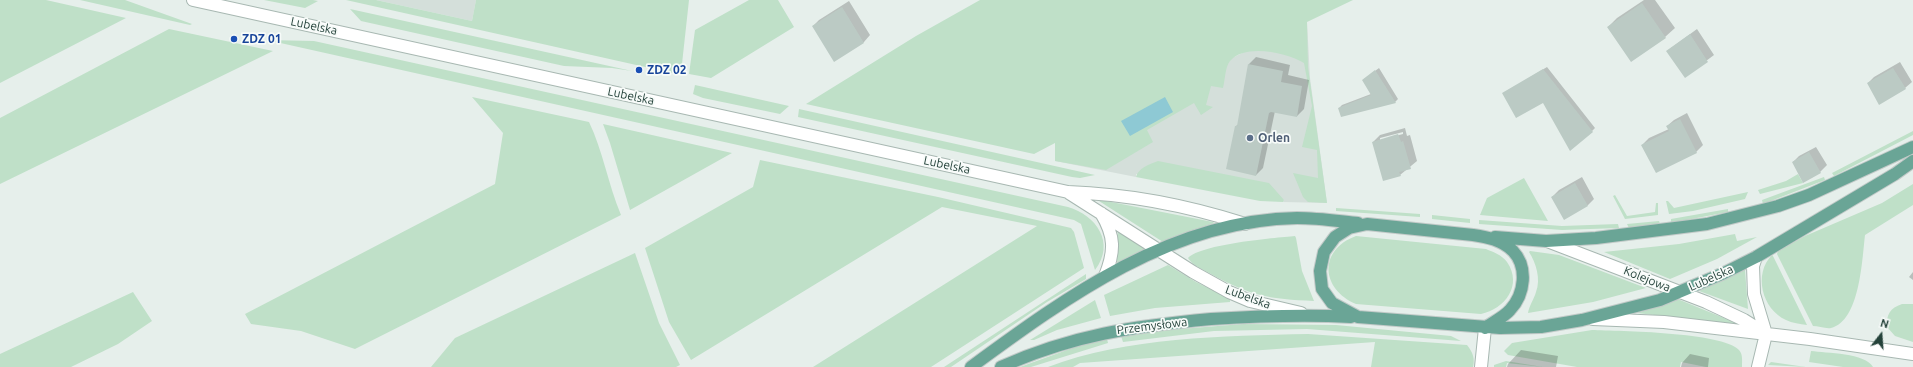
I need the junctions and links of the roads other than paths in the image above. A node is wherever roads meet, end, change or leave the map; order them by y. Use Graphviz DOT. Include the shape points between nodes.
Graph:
graph roads {
  1 [pos="193,0"];
  2 [pos="1913,147"];
  3 [pos="1913,161"];
  4 [pos="1068,192"];
  5 [pos="1100,212"];
  6 [pos="1245,224"];
  7 [pos="1367,224"];
  8 [pos="1490,237"];
  9 [pos="1546,241"];
  10 [pos="1160,250"];
  11 [pos="1756,257"];
  12 [pos="1105,276"];
  13 [pos="1680,292"];
  14 [pos="1308,314"];
  15 [pos="1358,317"];
  16 [pos="1582,320"];
  17 [pos="1485,328"];
  18 [pos="1766,334"];
  19 [pos="1913,354"];
  20 [pos="971,367"];
  21 [pos="1001,367"];
  22 [pos="1481,367"];
  23 [pos="1758,367"];
  1 -- 4 [label="street, Lubelska"];
  2 -- 9 [label="main road" via="1809,195 1737,217 1689,228"];
  3 -- 11 [label="main road, Lubelska"];
  4 -- 5 [label="street, Lubelska"];
  4 -- 6 [label="street, Lubelska" via="1130,198 1220,216"];
  5 -- 10 [label="street, Lubelska"];
  5 -- 12 [label="street" via="1112,234 1112,253"];
  6 -- 7 [label="main road, Lubelska" via="1302,218"];
  6 -- 10 [label="main road" via="1202,233"];
  7 -- 8 [label="main road, Lubelska"];
  7 -- 15 [label="main road" via="1349,228 1335,237 1324,252 1320,271 1325,296 1340,309"];
  8 -- 9 [label="main road"];
  8 -- 17 [label="main road" via="1513,250 1519,259 1524,278 1521,293 1511,310"];
  9 -- 13 [label="street, Kolejowa"];
  10 -- 12 [label="main road"];
  10 -- 14 [label="street, Lubelska" via="1229,292 1267,306"];
  11 -- 13 [label="main road, Lubelska"];
  11 -- 18 [label="street" via="1753,266 1753,285"];
  12 -- 20 [label="main road" via="1038,319"];
  13 -- 16 [label="main road, Lubelska" via="1637,307"];
  13 -- 18 [label="street, Kolejowa" via="1739,317"];
  14 -- 15 [label="main road, Lubelska"];
  14 -- 21 [label="main road, Przemysłowa" via="1132,327 1045,348"];
  15 -- 17 [label="main road, Lubelska"];
  16 -- 17 [label="main road, Lubelska" via="1541,327"];
  16 -- 18 [label="street, Kolejowa" via="1664,322"];
  17 -- 22 [label="street"];
  18 -- 19 [label="street, Kolejowa"];
  18 -- 23 [label="street"];
}
